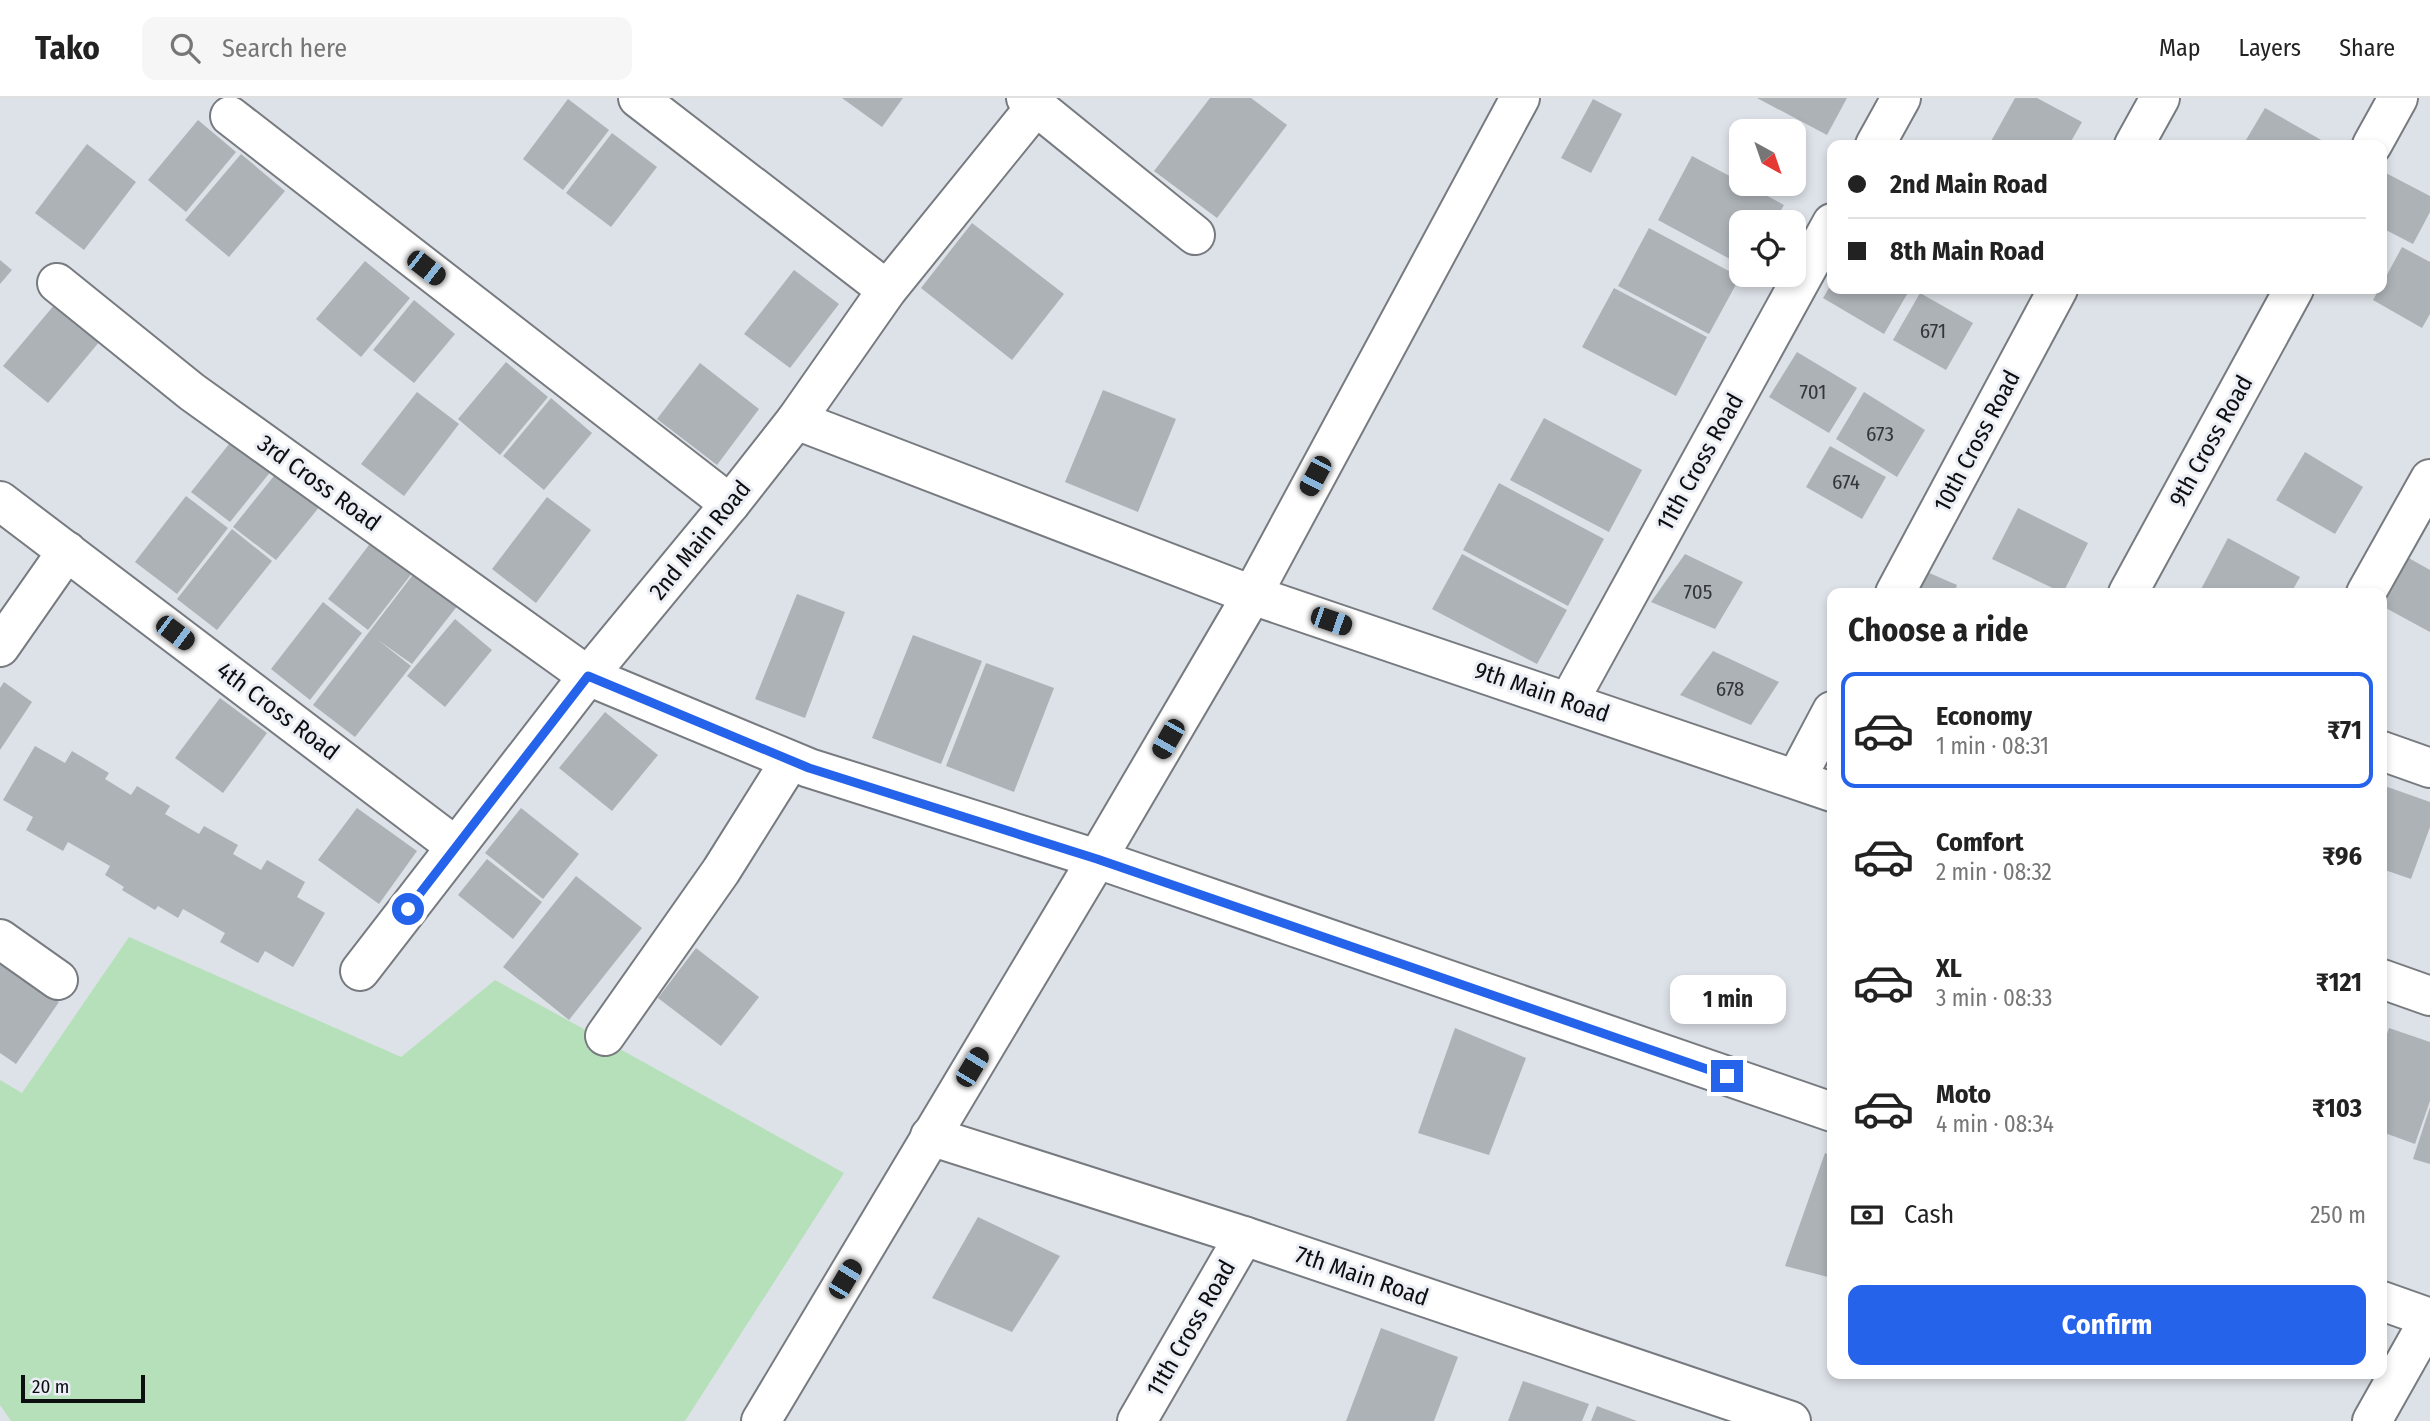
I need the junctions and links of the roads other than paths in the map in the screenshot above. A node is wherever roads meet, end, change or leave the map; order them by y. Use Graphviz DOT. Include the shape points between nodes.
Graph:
graph roads {
  1 [pos="638,98"];
  2 [pos="1520,98"];
  3 [pos="1901,98"];
  4 [pos="2160,98"];
  5 [pos="2398,98"];
  6 [pos="1031,102"];
  7 [pos="230,116"];
  8 [pos="1878,140"];
  9 [pos="2137,140"];
  10 [pos="2375,140"];
  11 [pos="1827,232"];
  12 [pos="1195,234"];
  13 [pos="57,283"];
  14 [pos="887,290"];
  15 [pos="2055,294"];
  16 [pos="2291,294"];
  17 [pos="796,420"];
  18 [pos="2430,479"];
  19 [pos="0,501"];
  20 [pos="730,504"];
  21 [pos="67,551"];
  22 [pos="1898,588"];
  23 [pos="2131,588"];
  24 [pos="2369,588"];
  25 [pos="1252,594"];
  26 [pos="0,647"];
  27 [pos="588,676"];
  28 [pos="1569,701"];
  29 [pos="1827,720"];
  30 [pos="2387,753"];
  31 [pos="790,761"];
  32 [pos="2430,768"];
  33 [pos="1796,779"];
  34 [pos="1827,790"];
  35 [pos="456,846"];
  36 [pos="1097,859"];
  37 [pos="0,939"];
  38 [pos="360,971"];
  39 [pos="58,980"];
  40 [pos="2387,981"];
  41 [pos="2430,996"];
  42 [pos="605,1036"];
  43 [pos="1827,1110"];
  44 [pos="930,1136"];
  45 [pos="1244,1236"];
  46 [pos="2387,1303"];
  47 [pos="2430,1318"];
  48 [pos="761,1421"];
  49 [pos="1138,1421"];
  50 [pos="1791,1421"];
  51 [pos="2372,1421"];
  1 -- 14 [label="street"];
  2 -- 25 [label="street"];
  3 -- 8 [label="street"];
  4 -- 9 [label="street"];
  5 -- 10 [label="street"];
  6 -- 12 [label="street"];
  6 -- 14 [label="street, 2nd Main Road"];
  7 -- 20 [label="street"];
  11 -- 28 [label="street, 11th Cross Road"];
  13 -- 27 [label="street, 3rd Cross Road" via="192,392"];
  14 -- 17 [label="street, 2nd Main Road"];
  15 -- 22 [label="street, 10th Cross Road"];
  16 -- 23 [label="street, 9th Cross Road"];
  17 -- 20 [label="street, 2nd Main Road"];
  17 -- 25 [label="street, 9th Main Road"];
  18 -- 24 [label="street"];
  19 -- 21 [label="street, 4th Cross Road"];
  20 -- 27 [label="street, 2nd Main Road"];
  21 -- 26 [label="street"];
  21 -- 35 [label="street, 4th Cross Road"];
  25 -- 28 [label="street, 9th Main Road"];
  25 -- 36 [label="street"];
  27 -- 31 [label="street, 3rd Cross Road"];
  27 -- 35 [label="street, 2nd Main Road"];
  28 -- 33 [label="street, 9th Main Road"];
  29 -- 33 [label="street"];
  30 -- 32 [label="street"];
  31 -- 36 [label="street, 3rd Cross Road"];
  31 -- 42 [label="street" via="721,871"];
  33 -- 34 [label="street, 9th Main Road"];
  35 -- 38 [label="street, 2nd Main Road"];
  36 -- 43 [label="street, 3rd Cross Road"];
  36 -- 44 [label="street"];
  37 -- 39 [label="street"];
  40 -- 41 [label="street"];
  44 -- 45 [label="street, 7th Main Road"];
  44 -- 48 [label="street"];
  45 -- 49 [label="street, 11th Cross Road"];
  45 -- 50 [label="street, 7th Main Road"];
  46 -- 47 [label="street"];
  47 -- 51 [label="street"];
}
